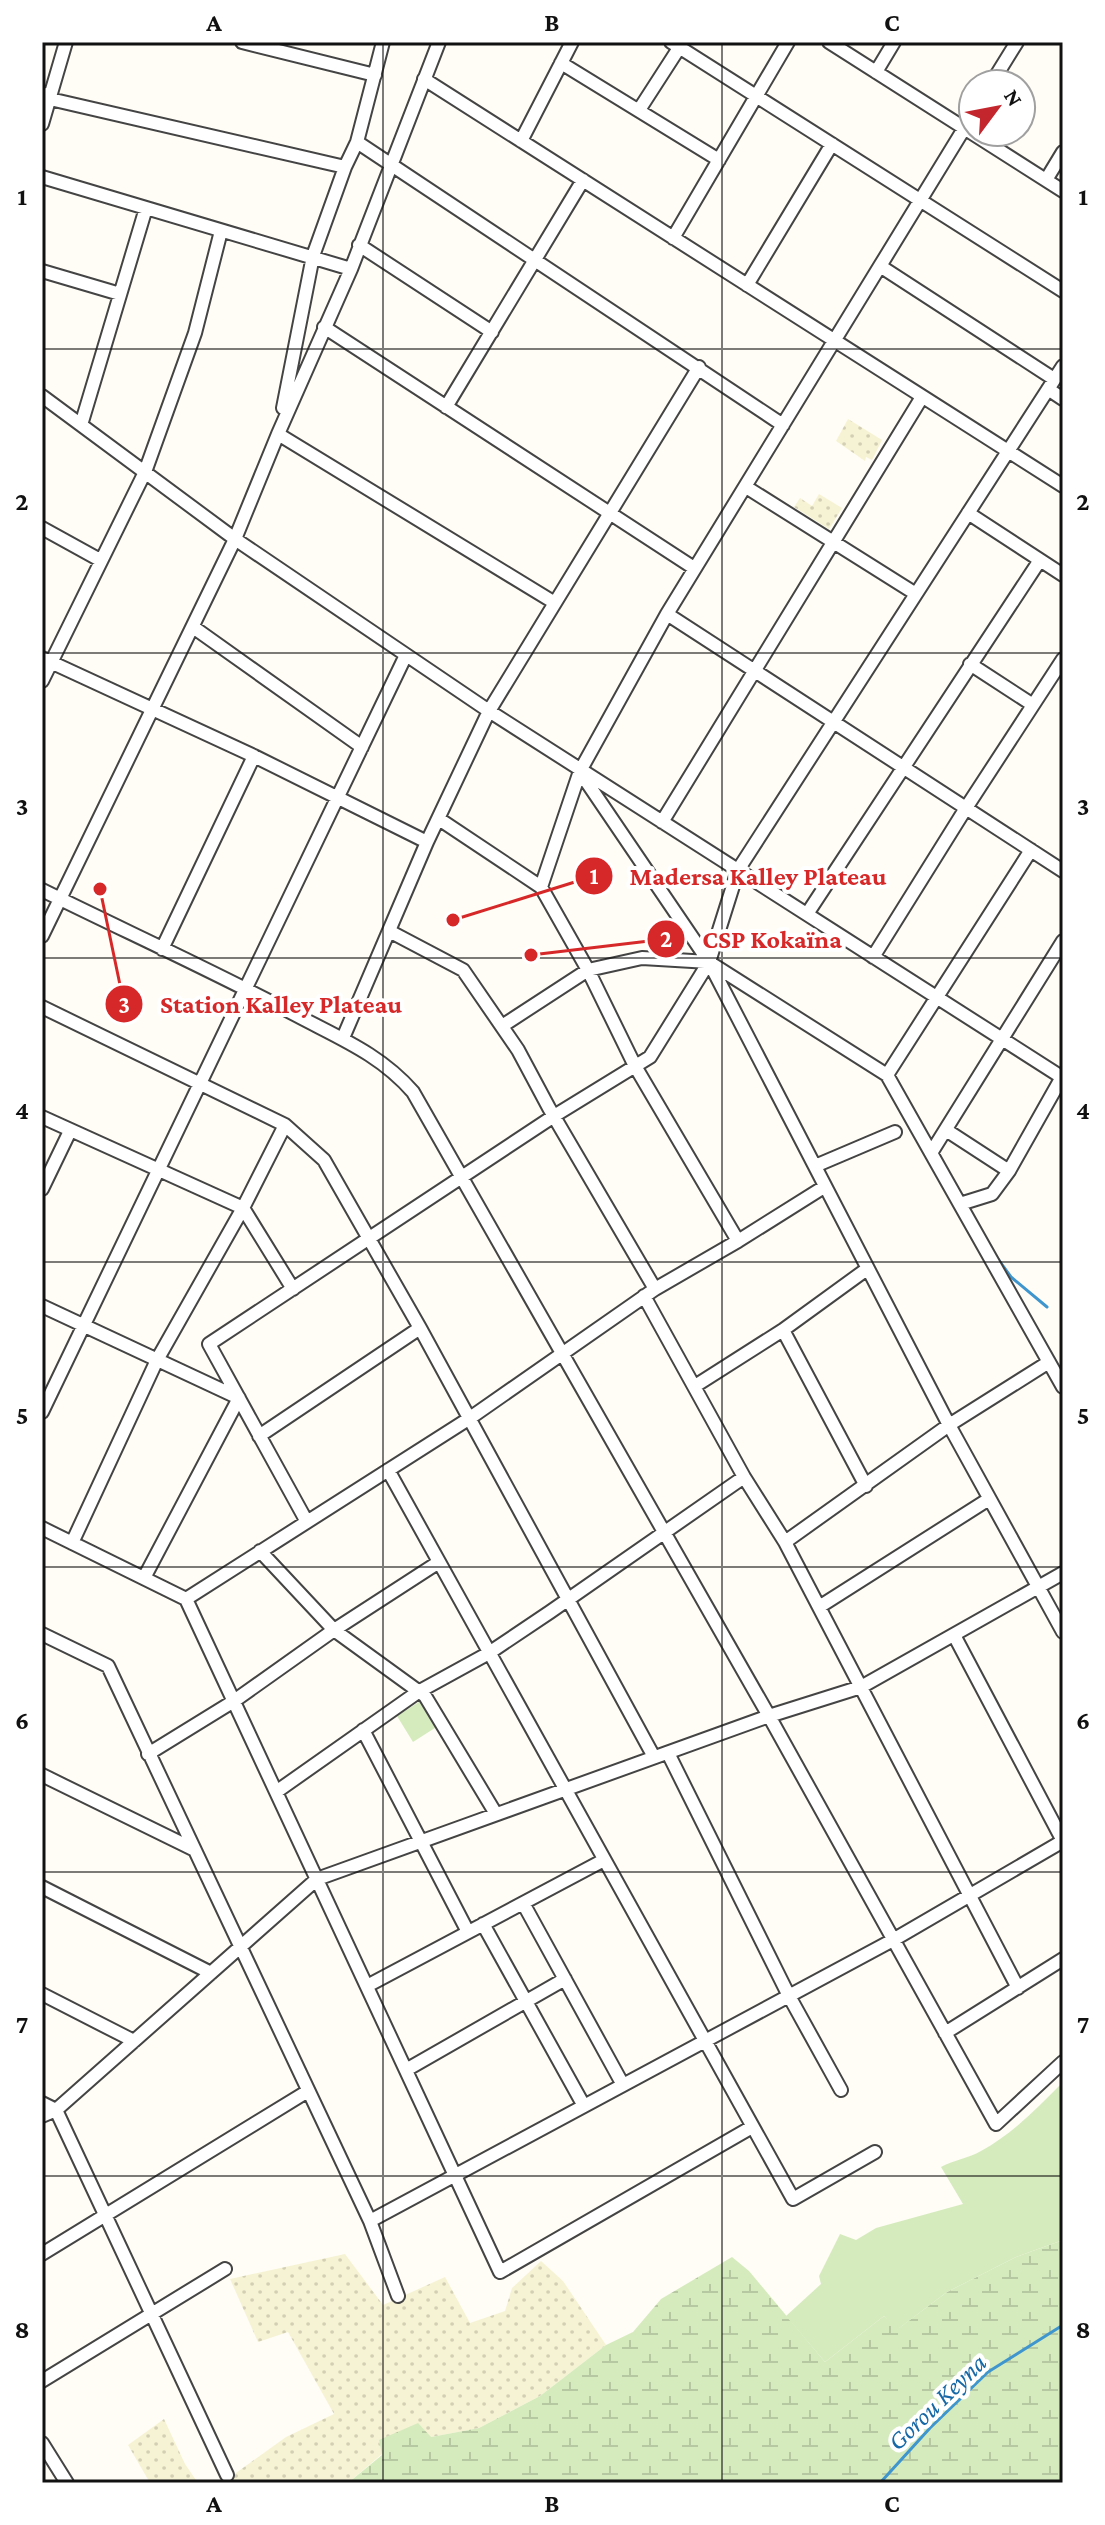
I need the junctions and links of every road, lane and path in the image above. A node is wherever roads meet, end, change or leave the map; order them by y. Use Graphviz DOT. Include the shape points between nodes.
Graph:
graph roads {
  1 [pos="66,42"];
  2 [pos="242,42"];
  3 [pos="383,42"];
  4 [pos="439,42"];
  5 [pos="572,42"];
  6 [pos="788,42"];
  7 [pos="829,42"];
  8 [pos="894,42"];
  9 [pos="1017,42"];
  10 [pos="675,45"];
  11 [pos="561,63"];
  12 [pos="1001,68"];
  13 [pos="876,72"];
  14 [pos="375,75"];
  15 [pos="424,79"];
  16 [pos="46,96"];
  17 [pos="756,96"];
  18 [pos="639,110"];
  19 [pos="42,124"];
  20 [pos="957,124"];
  21 [pos="957,139"];
  22 [pos="521,141"];
  23 [pos="357,142"];
  24 [pos="832,144"];
  25 [pos="996,148"];
  26 [pos="1063,152"];
  27 [pos="719,160"];
  28 [pos="390,164"];
  29 [pos="345,167"];
  30 [pos="42,177"];
  31 [pos="583,180"];
  32 [pos="1046,180"];
  33 [pos="1063,191"];
  34 [pos="920,200"];
  35 [pos="146,208"];
  36 [pos="221,231"];
  37 [pos="673,238"];
  38 [pos="359,245"];
  39 [pos="313,256"];
  40 [pos="535,260"];
  41 [pos="880,266"];
  42 [pos="351,269"];
  43 [pos="42,271"];
  44 [pos="747,285"];
  45 [pos="1063,291"];
  46 [pos="120,294"];
  47 [pos="324,327"];
  48 [pos="492,332"];
  49 [pos="834,340"];
  50 [pos="1063,366"];
  51 [pos="699,367"];
  52 [pos="1051,384"];
  53 [pos="42,396"];
  54 [pos="922,397"];
  55 [pos="1063,399"];
  56 [pos="446,407"];
  57 [pos="81,425"];
  58 [pos="783,425"];
  59 [pos="278,434"];
  60 [pos="1008,451"];
  61 [pos="145,472"];
  62 [pos="1063,486"];
  63 [pos="746,487"];
  64 [pos="610,513"];
  65 [pos="968,513"];
  66 [pos="42,528"];
  67 [pos="235,539"];
  68 [pos="833,542"];
  69 [pos="100,560"];
  70 [pos="1040,560"];
  71 [pos="694,568"];
  72 [pos="1063,575"];
  73 [pos="916,594"];
  74 [pos="555,603"];
  75 [pos="667,614"];
  76 [pos="193,627"];
  77 [pos="406,655"];
  78 [pos="1063,659"];
  79 [pos="46,660"];
  80 [pos="970,664"];
  81 [pos="754,671"];
  82 [pos="1050,678"];
  83 [pos="42,681"];
  84 [pos="1063,686"];
  85 [pos="1033,705"];
  86 [pos="152,709"];
  87 [pos="489,711"];
  88 [pos="834,722"];
  89 [pos="362,747"];
  90 [pos="254,756"];
  91 [pos="904,768"];
  92 [pos="580,771"];
  93 [pos="338,798"];
  94 [pos="966,808"];
  95 [pos="439,819"];
  96 [pos="662,822"];
  97 [pos="427,842"];
  98 [pos="1031,850"];
  99 [pos="738,870"];
  100 [pos="1063,871"];
  101 [pos="541,887"];
  102 [pos="42,890"];
  103 [pos="60,899"];
  104 [pos="807,914"];
  105 [pos="389,931"];
  106 [pos="42,936"];
  107 [pos="1063,941"];
  108 [pos="162,949"];
  109 [pos="873,957"];
  110 [pos="1058,959"];
  111 [pos="709,962"];
  112 [pos="588,970"];
  113 [pos="246,988"];
  114 [pos="937,996"];
  115 [pos="42,1007"];
  116 [pos="502,1026"];
  117 [pos="343,1038"];
  118 [pos="1001,1038"];
  119 [pos="635,1066"];
  120 [pos="887,1075"];
  121 [pos="1063,1078"];
  122 [pos="200,1084"];
  123 [pos="554,1116"];
  124 [pos="42,1117"];
  125 [pos="285,1125"];
  126 [pos="946,1130"];
  127 [pos="70,1131"];
  128 [pos="895,1132"];
  129 [pos="931,1153"];
  130 [pos="815,1166"];
  131 [pos="158,1171"];
  132 [pos="1009,1171"];
  133 [pos="462,1178"];
  134 [pos="824,1187"];
  135 [pos="42,1189"];
  136 [pos="960,1204"];
  137 [pos="243,1208"];
  138 [pos="369,1240"];
  139 [pos="738,1241"];
  140 [pos="867,1269"];
  141 [pos="293,1289"];
  142 [pos="650,1293"];
  143 [pos="42,1306"];
  144 [pos="84,1326"];
  145 [pos="420,1328"];
  146 [pos="783,1330"];
  147 [pos="563,1354"];
  148 [pos="157,1360"];
  149 [pos="1049,1362"];
  150 [pos="695,1386"];
  151 [pos="1063,1387"];
  152 [pos="239,1398"];
  153 [pos="42,1412"];
  154 [pos="470,1418"];
  155 [pos="949,1425"];
  156 [pos="259,1436"];
  157 [pos="388,1470"];
  158 [pos="744,1477"];
  159 [pos="866,1486"];
  160 [pos="989,1499"];
  161 [pos="307,1522"];
  162 [pos="42,1528"];
  163 [pos="664,1533"];
  164 [pos="785,1542"];
  165 [pos="72,1543"];
  166 [pos="260,1551"];
  167 [pos="439,1562"];
  168 [pos="1063,1573"];
  169 [pos="144,1578"];
  170 [pos="1038,1588"];
  171 [pos="186,1599"];
  172 [pos="568,1600"];
  173 [pos="819,1607"];
  174 [pos="334,1630"];
  175 [pos="1063,1632"];
  176 [pos="42,1634"];
  177 [pos="954,1635"];
  178 [pos="489,1653"];
  179 [pos="861,1687"];
  180 [pos="418,1692"];
  181 [pos="234,1701"];
  182 [pos="769,1716"];
  183 [pos="363,1730"];
  184 [pos="668,1753"];
  185 [pos="148,1754"];
  186 [pos="654,1757"];
  187 [pos="42,1775"];
  188 [pos="565,1790"];
  189 [pos="276,1792"];
  190 [pos="496,1814"];
  191 [pos="421,1842"];
  192 [pos="193,1849"];
  193 [pos="604,1860"];
  194 [pos="317,1879"];
  195 [pos="42,1887"];
  196 [pos="969,1895"];
  197 [pos="523,1903"];
  198 [pos="483,1924"];
  199 [pos="468,1932"];
  200 [pos="893,1940"];
  201 [pos="240,1947"];
  202 [pos="1063,1959"];
  203 [pos="211,1973"];
  204 [pos="565,1979"];
  205 [pos="367,1986"];
  206 [pos="1018,1988"];
  207 [pos="42,1994"];
  208 [pos="789,1996"];
  209 [pos="526,2002"];
  210 [pos="945,2033"];
  211 [pos="134,2041"];
  212 [pos="704,2041"];
  213 [pos="1063,2062"];
  214 [pos="406,2070"];
  215 [pos="623,2085"];
  216 [pos="841,2090"];
  217 [pos="308,2091"];
  218 [pos="42,2103"];
  219 [pos="584,2106"];
  220 [pos="56,2110"];
  221 [pos="42,2116"];
  222 [pos="752,2127"];
  223 [pos="875,2152"];
  224 [pos="455,2175"];
  225 [pos="105,2215"];
  226 [pos="370,2221"];
  227 [pos="42,2254"];
  228 [pos="225,2269"];
  229 [pos="398,2296"];
  230 [pos="151,2313"];
  231 [pos="42,2381"];
  232 [pos="42,2443"];
  233 [pos="227,2475"];
  234 [pos="67,2483"];
  1 -- 16 [label="street"];
  2 -- 14 [label="street"];
  3 -- 14 [label="street"];
  4 -- 15 [label="street"];
  5 -- 11 [label="street"];
  6 -- 17 [label="street"];
  7 -- 13 [label="street"];
  8 -- 13 [label="street"];
  9 -- 12 [label="street"];
  10 -- 17 [label="street"];
  10 -- 18 [label="street"];
  11 -- 18 [label="street"];
  11 -- 22 [label="street"];
  13 -- 20 [label="street"];
  14 -- 23 [label="street"];
  15 -- 22 [label="street"];
  15 -- 28 [label="street"];
  16 -- 19 [label="street"];
  16 -- 29 [label="street"];
  17 -- 24 [label="street"];
  17 -- 27 [label="street"];
  18 -- 27 [label="street"];
  21 -- 34 [label="street"];
  22 -- 31 [label="street"];
  23 -- 28 [label="street"];
  23 -- 29 [label="street"];
  24 -- 34 [label="street"];
  24 -- 44 [label="street"];
  25 -- 32 [label="street"];
  26 -- 32 [label="street"];
  27 -- 37 [label="street"];
  28 -- 38 [label="street"];
  28 -- 40 [label="street"];
  29 -- 39 [label="street"];
  30 -- 35 [label="street"];
  31 -- 37 [label="street"];
  31 -- 40 [label="street"];
  32 -- 33 [label="street"];
  34 -- 41 [label="street"];
  34 -- 45 [label="street"];
  35 -- 36 [label="street"];
  35 -- 46 [label="street"];
  36 -- 39 [label="street"];
  36 -- 61 [label="street" via="195,333"];
  37 -- 44 [label="street"];
  38 -- 42 [label="street"];
  38 -- 48 [label="street"];
  39 -- 42 [label="street"];
  39 -- 59 [label="street"];
  40 -- 48 [label="street"];
  40 -- 51 [label="street"];
  41 -- 49 [label="street"];
  41 -- 52 [label="street"];
  42 -- 47 [label="street"];
  43 -- 46 [label="street"];
  44 -- 49 [label="street"];
  46 -- 57 [label="street"];
  47 -- 56 [label="street"];
  47 -- 59 [label="street"];
  48 -- 56 [label="street"];
  49 -- 54 [label="street"];
  49 -- 58 [label="street"];
  50 -- 52 [label="street"];
  51 -- 58 [label="street"];
  51 -- 64 [label="street"];
  52 -- 55 [label="street"];
  52 -- 60 [label="street"];
  53 -- 57 [label="street"];
  54 -- 60 [label="street"];
  54 -- 68 [label="street"];
  56 -- 64 [label="street"];
  57 -- 61 [label="street"];
  58 -- 63 [label="street"];
  59 -- 67 [label="street"];
  59 -- 74 [label="street"];
  60 -- 62 [label="street"];
  60 -- 65 [label="street"];
  61 -- 67 [label="street"];
  61 -- 69 [label="street"];
  63 -- 68 [label="street"];
  63 -- 71 [label="street"];
  64 -- 71 [label="street"];
  64 -- 74 [label="street"];
  65 -- 70 [label="street"];
  65 -- 73 [label="street"];
  66 -- 69 [label="street"];
  67 -- 76 [label="street"];
  67 -- 77 [label="street"];
  68 -- 73 [label="street"];
  68 -- 81 [label="street"];
  69 -- 79 [label="street"];
  70 -- 72 [label="street"];
  70 -- 80 [label="street"];
  71 -- 75 [label="street"];
  73 -- 88 [label="street"];
  74 -- 87 [label="street"];
  75 -- 81 [label="street"];
  75 -- 92 [label="street"];
  76 -- 86 [label="street"];
  76 -- 89 [label="street"];
  77 -- 87 [label="street"];
  77 -- 89 [label="street"];
  78 -- 82 [label="street"];
  79 -- 83 [label="street"];
  79 -- 86 [label="street"];
  80 -- 85 [label="street"];
  80 -- 91 [label="street"];
  81 -- 88 [label="street"];
  81 -- 96 [label="street"];
  82 -- 84 [label="street"];
  82 -- 85 [label="street"];
  85 -- 94 [label="street"];
  86 -- 90 [label="street"];
  86 -- 103 [label="street"];
  87 -- 92 [label="street"];
  87 -- 95 [label="street"];
  88 -- 91 [label="street"];
  88 -- 99 [label="street"];
  89 -- 93 [label="street"];
  90 -- 93 [label="street"];
  90 -- 108 [label="street"];
  91 -- 94 [label="street"];
  91 -- 104 [label="street"];
  92 -- 96 [label="street"];
  92 -- 101 [label="street"];
  92 -- 111 [label="street"];
  93 -- 97 [label="street"];
  93 -- 113 [label="street"];
  94 -- 98 [label="street"];
  94 -- 109 [label="street"];
  95 -- 97 [label="street"];
  95 -- 101 [label="street"];
  96 -- 99 [label="street"];
  97 -- 105 [label="street"];
  98 -- 100 [label="street"];
  98 -- 114 [label="street"];
  99 -- 104 [label="street"];
  99 -- 111 [label="street"];
  101 -- 112 [label="street"];
  102 -- 103 [label="street"];
  103 -- 106 [label="street"];
  103 -- 108 [label="street"];
  104 -- 109 [label="street"];
  105 -- 116 [label="street" via="463,970"];
  105 -- 117 [label="street"];
  107 -- 110 [label="street"];
  108 -- 113 [label="street"];
  109 -- 114 [label="street"];
  110 -- 118 [label="street"];
  111 -- 112 [label="street" via="642,958"];
  111 -- 119 [label="street" via="650,1057"];
  111 -- 120 [label="street"];
  111 -- 130 [label="street"];
  112 -- 116 [label="street"];
  112 -- 119 [label="street"];
  113 -- 117 [label="street"];
  113 -- 122 [label="street"];
  114 -- 118 [label="street"];
  114 -- 120 [label="street"];
  115 -- 122 [label="street"];
  116 -- 123 [label="street"];
  117 -- 133 [label="street" via="383,1062 413,1092"];
  118 -- 121 [label="street"];
  118 -- 126 [label="street"];
  119 -- 123 [label="street"];
  119 -- 139 [label="street"];
  120 -- 129 [label="street"];
  121 -- 132 [label="street"];
  122 -- 125 [label="street"];
  122 -- 131 [label="street"];
  123 -- 133 [label="street"];
  123 -- 142 [label="street"];
  124 -- 127 [label="street"];
  125 -- 137 [label="street"];
  125 -- 138 [label="street" via="324,1160"];
  126 -- 129 [label="street"];
  126 -- 132 [label="street"];
  127 -- 131 [label="street"];
  127 -- 135 [label="street"];
  128 -- 130 [label="street"];
  129 -- 136 [label="street"];
  130 -- 134 [label="street"];
  131 -- 137 [label="street"];
  131 -- 144 [label="street"];
  132 -- 136 [label="street" via="992,1194"];
  133 -- 138 [label="street"];
  133 -- 147 [label="street"];
  134 -- 139 [label="street"];
  134 -- 140 [label="street"];
  136 -- 149 [label="street"];
  137 -- 141 [label="street"];
  137 -- 148 [label="street"];
  138 -- 141 [label="street"];
  138 -- 145 [label="street"];
  139 -- 142 [label="street"];
  140 -- 146 [label="street"];
  140 -- 155 [label="street"];
  141 -- 152 [label="street" via="209,1344"];
  142 -- 147 [label="street"];
  142 -- 150 [label="street"];
  143 -- 144 [label="street"];
  144 -- 148 [label="street"];
  144 -- 153 [label="street"];
  145 -- 154 [label="street"];
  145 -- 156 [label="street"];
  146 -- 150 [label="street"];
  146 -- 159 [label="street"];
  147 -- 154 [label="street"];
  147 -- 163 [label="street"];
  148 -- 152 [label="street"];
  148 -- 165 [label="street"];
  149 -- 151 [label="street"];
  149 -- 155 [label="street"];
  150 -- 158 [label="street"];
  152 -- 156 [label="street"];
  152 -- 169 [label="street"];
  154 -- 157 [label="street"];
  154 -- 172 [label="street"];
  155 -- 159 [label="street"];
  155 -- 160 [label="street"];
  156 -- 161 [label="street"];
  157 -- 161 [label="street"];
  157 -- 167 [label="street"];
  158 -- 163 [label="street"];
  158 -- 164 [label="street"];
  159 -- 164 [label="street"];
  160 -- 170 [label="street"];
  160 -- 173 [label="street"];
  161 -- 166 [label="street"];
  162 -- 165 [label="street"];
  163 -- 172 [label="street"];
  163 -- 182 [label="street"];
  164 -- 173 [label="street"];
  165 -- 169 [label="street"];
  166 -- 171 [label="street"];
  166 -- 174 [label="street"];
  167 -- 174 [label="street"];
  167 -- 178 [label="street"];
  168 -- 170 [label="street"];
  169 -- 171 [label="street"];
  170 -- 175 [label="street"];
  170 -- 177 [label="street"];
  171 -- 181 [label="street"];
  172 -- 178 [label="street"];
  172 -- 186 [label="street"];
  173 -- 179 [label="street"];
  174 -- 180 [label="street"];
  174 -- 181 [label="street"];
  176 -- 185 [label="street" via="108,1666"];
  177 -- 179 [label="street"];
  177 -- 196 [label="street" via="1063,1841"];
  178 -- 180 [label="street"];
  178 -- 188 [label="street"];
  179 -- 182 [label="street"];
  179 -- 196 [label="street"];
  180 -- 183 [label="street"];
  180 -- 190 [label="street"];
  181 -- 185 [label="street"];
  181 -- 189 [label="street"];
  182 -- 184 [label="street"];
  182 -- 200 [label="street"];
  183 -- 189 [label="street"];
  183 -- 191 [label="street"];
  184 -- 186 [label="street"];
  184 -- 208 [label="street"];
  185 -- 192 [label="street"];
  186 -- 188 [label="street"];
  187 -- 192 [label="street"];
  188 -- 190 [label="street"];
  188 -- 193 [label="street"];
  189 -- 194 [label="street"];
  190 -- 191 [label="street"];
  191 -- 194 [label="street"];
  191 -- 199 [label="street"];
  192 -- 201 [label="street"];
  193 -- 197 [label="street"];
  193 -- 212 [label="street"];
  194 -- 201 [label="street"];
  194 -- 205 [label="street"];
  195 -- 203 [label="street"];
  196 -- 200 [label="street"];
  196 -- 206 [label="street"];
  197 -- 198 [label="street"];
  197 -- 204 [label="street"];
  198 -- 199 [label="street"];
  198 -- 209 [label="street"];
  199 -- 205 [label="street"];
  200 -- 208 [label="street"];
  200 -- 210 [label="street"];
  201 -- 203 [label="street"];
  201 -- 217 [label="street"];
  202 -- 206 [label="street"];
  203 -- 211 [label="street"];
  204 -- 209 [label="street"];
  204 -- 215 [label="street"];
  205 -- 214 [label="street"];
  206 -- 210 [label="street"];
  207 -- 211 [label="street"];
  208 -- 212 [label="street"];
  208 -- 216 [label="street"];
  209 -- 214 [label="street"];
  209 -- 219 [label="street"];
  210 -- 213 [label="street" via="996,2124"];
  211 -- 220 [label="street"];
  212 -- 215 [label="street"];
  212 -- 222 [label="street"];
  214 -- 224 [label="street"];
  215 -- 219 [label="street"];
  217 -- 225 [label="street"];
  217 -- 226 [label="street"];
  218 -- 220 [label="street"];
  219 -- 224 [label="street"];
  220 -- 221 [label="street"];
  220 -- 225 [label="street"];
  222 -- 223 [label="street" via="793,2199"];
  222 -- 224 [label="street" via="500,2272"];
  224 -- 226 [label="street"];
  225 -- 227 [label="street"];
  225 -- 230 [label="street"];
  226 -- 229 [label="street"];
  228 -- 230 [label="street"];
  230 -- 231 [label="street"];
  230 -- 233 [label="street"];
  232 -- 234 [label="street"];
}
